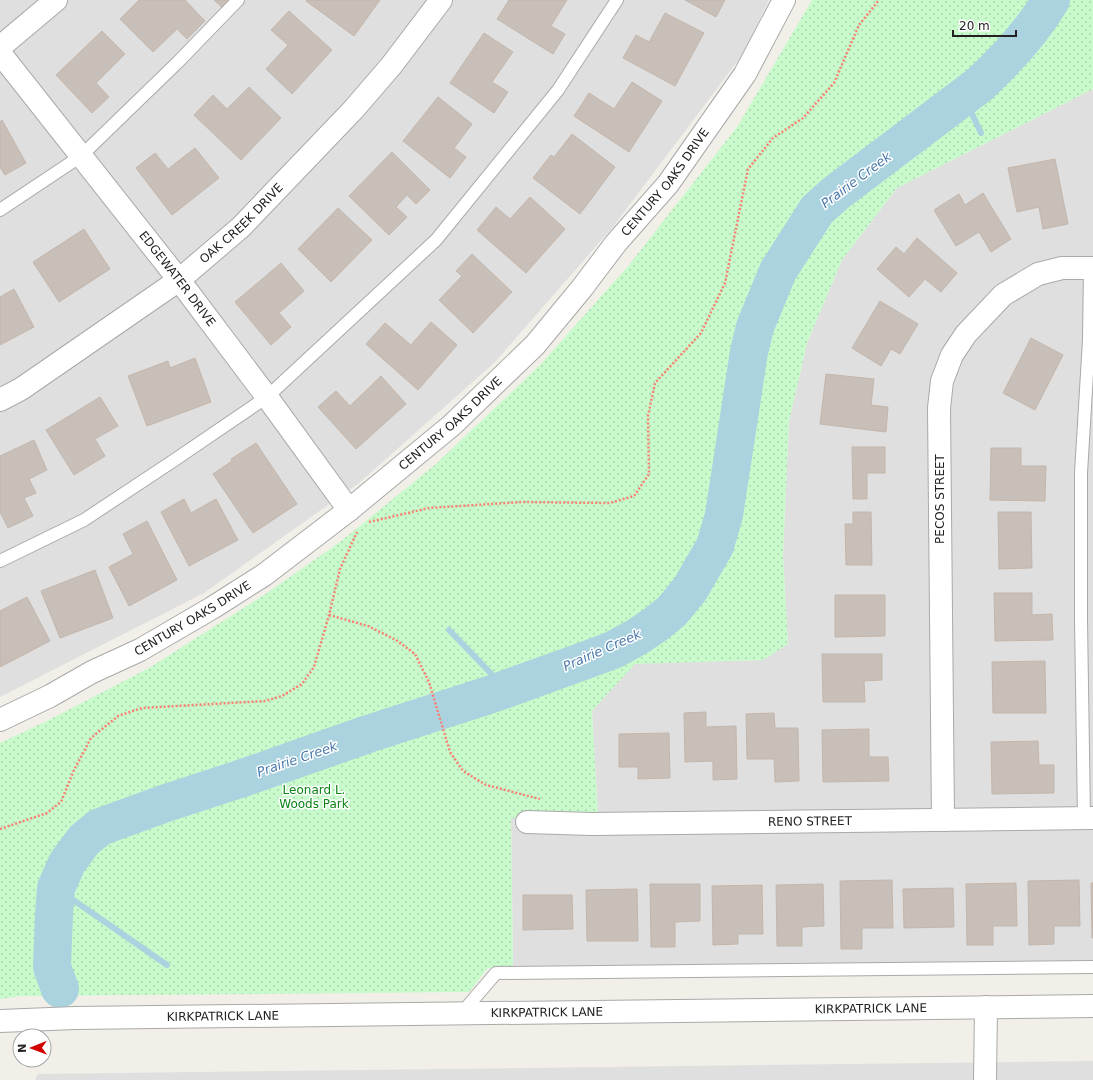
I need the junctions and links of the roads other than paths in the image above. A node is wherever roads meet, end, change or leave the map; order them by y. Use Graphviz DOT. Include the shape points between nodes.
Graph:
graph roads {
  1 [pos="56,0"];
  2 [pos="238,0"];
  3 [pos="441,0"];
  4 [pos="617,0"];
  5 [pos="784,0"];
  6 [pos="0,47"];
  7 [pos="0,53"];
  8 [pos="81,156"];
  9 [pos="0,210"];
  10 [pos="1091,268"];
  11 [pos="179,280"];
  12 [pos="267,397"];
  13 [pos="0,400"];
  14 [pos="349,510"];
  15 [pos="0,561"];
  16 [pos="0,720"];
  17 [pos="1089,818"];
  18 [pos="942,820"];
  19 [pos="526,822"];
  20 [pos="1093,967"];
  21 [pos="1093,1006"];
  22 [pos="986,1007"];
  23 [pos="461,1014"];
  24 [pos="0,1021"];
  25 [pos="985,1080"];
  1 -- 6 [label="street"];
  2 -- 8 [label="lane"];
  3 -- 11 [label="street, OAK CREEK DRIVE" via="391,66 353,110 241,227"];
  4 -- 12 [label="lane" via="558,90 436,240"];
  5 -- 14 [label="street, CENTURY OAKS DRIVE" via="746,74 668,184 535,344 452,425"];
  7 -- 8 [label="street, EDGEWATER DRIVE"];
  8 -- 9 [label="lane"];
  8 -- 11 [label="street, EDGEWATER DRIVE"];
  10 -- 17 [label="lane" via="1081,473 1081,619"];
  10 -- 18 [label="street, PECOS STREET" via="1062,268 1038,274 1003,295 966,334 952,355 942,381 939,408"];
  11 -- 12 [label="street, EDGEWATER DRIVE"];
  11 -- 13 [label="street, OAK CREEK DRIVE"];
  12 -- 14 [label="street, EDGEWATER DRIVE"];
  12 -- 15 [label="lane" via="84,520"];
  14 -- 16 [label="street, CENTURY OAKS DRIVE" via="264,575 212,608 140,650"];
  17 -- 18 [label="street, RENO STREET"];
  18 -- 19 [label="street, RENO STREET" via="592,824"];
  20 -- 23 [label="lane" via="496,973"];
  21 -- 22 [label="street, KIRKPATRICK LANE"];
  22 -- 23 [label="street, KIRKPATRICK LANE"];
  22 -- 25 [label="street"];
  23 -- 24 [label="street, KIRKPATRICK LANE"];
}
